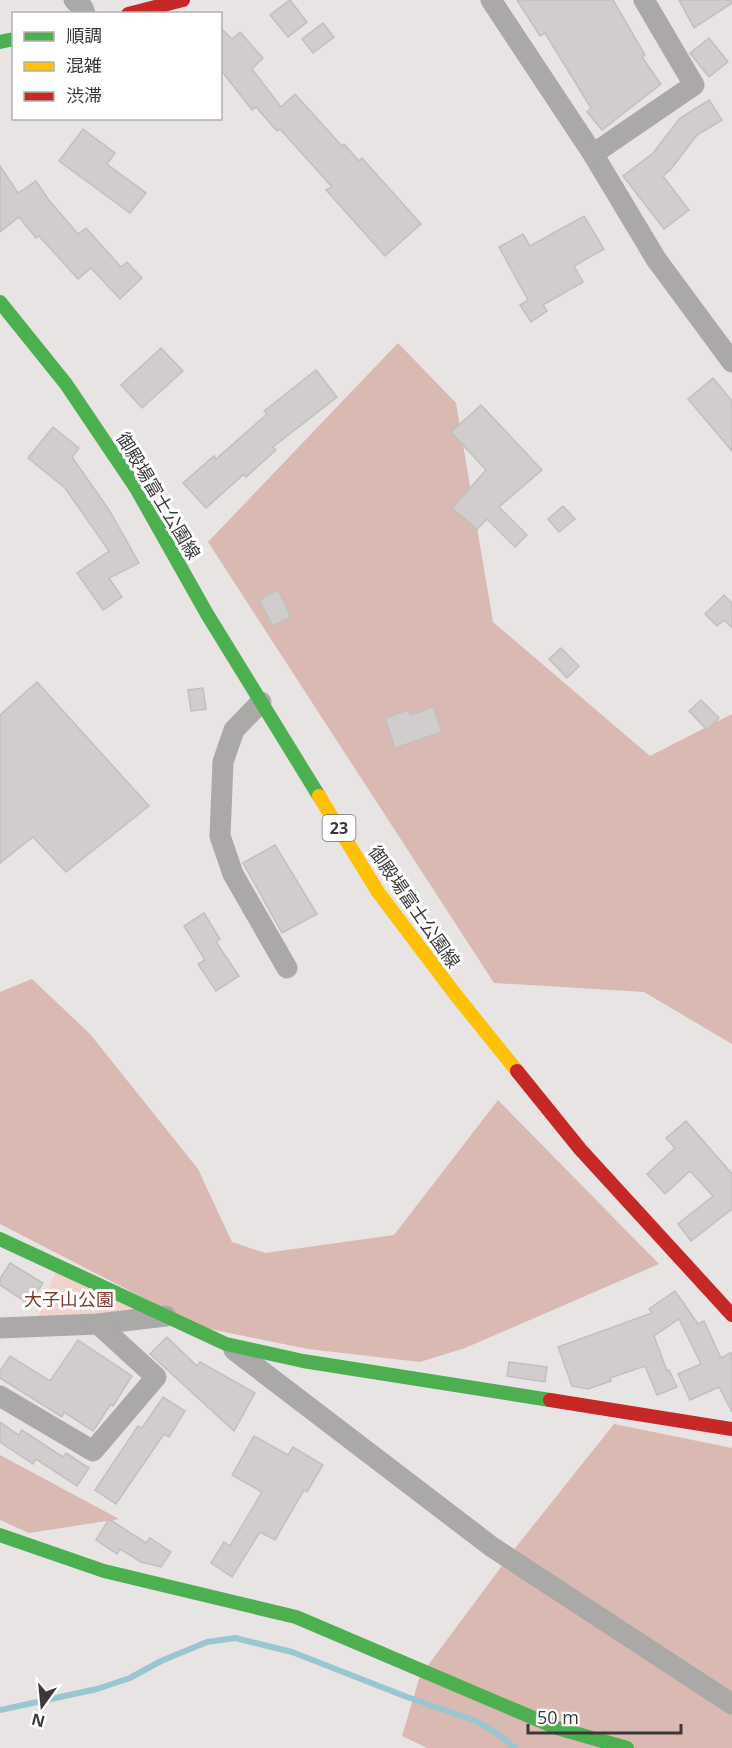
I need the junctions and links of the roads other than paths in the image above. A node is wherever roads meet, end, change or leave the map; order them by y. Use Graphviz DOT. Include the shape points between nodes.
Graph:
graph roads {
  1 [pos="183,0"];
  2 [pos="491,0"];
  3 [pos="644,0"];
  4 [pos="136,12"];
  5 [pos="593,154"];
  6 [pos="0,302"];
  7 [pos="732,362"];
  8 [pos="261,702"];
  9 [pos="287,968"];
  10 [pos="0,1239"];
  11 [pos="732,1315"];
  12 [pos="166,1316"];
  13 [pos="98,1324"];
  14 [pos="0,1328"];
  15 [pos="226,1344"];
  16 [pos="0,1396"];
  17 [pos="732,1429"];
  18 [pos="0,1535"];
  19 [pos="732,1704"];
  20 [pos="627,1748"];
  1 -- 4 [label="street"];
  2 -- 5 [label="street"];
  3 -- 5 [label="street" via="694,86"];
  5 -- 7 [label="street" via="656,259"];
  6 -- 8 [label="street, 御殿場富士公園線 / 23" via="66,384 136,488"];
  8 -- 9 [label="street" via="234,730 223,762 220,836 233,874"];
  8 -- 11 [label="street, 御殿場富士公園線 / 23" via="378,892 448,985 580,1149"];
  10 -- 12 [label="street"];
  12 -- 13 [label="street"];
  12 -- 15 [label="street"];
  13 -- 14 [label="street"];
  13 -- 16 [label="street" via="156,1377 93,1451"];
  15 -- 17 [label="street" via="303,1361"];
  15 -- 19 [label="street" via="492,1547"];
  18 -- 20 [label="street" via="104,1571 296,1617 557,1728"];
}
